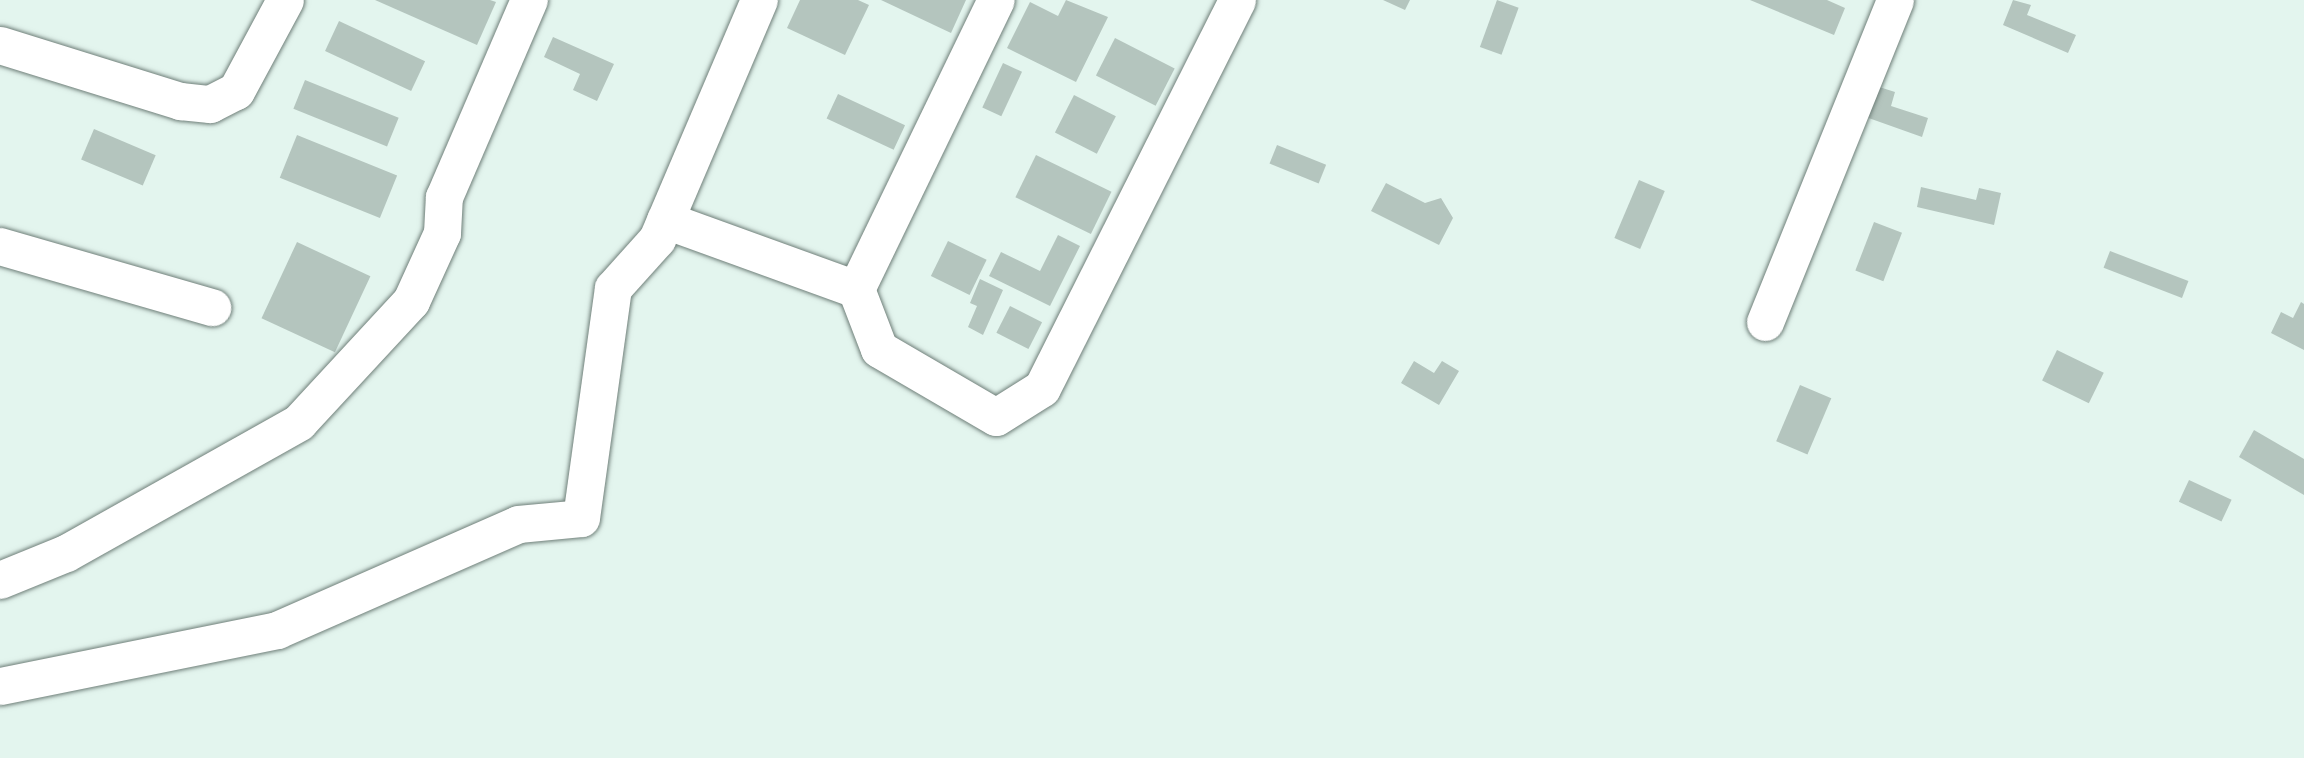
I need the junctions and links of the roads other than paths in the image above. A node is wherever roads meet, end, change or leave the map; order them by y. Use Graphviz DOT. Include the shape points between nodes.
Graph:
graph roads {
  1 [pos="285,0"];
  2 [pos="529,0"];
  3 [pos="759,0"];
  4 [pos="996,0"];
  5 [pos="1237,0"];
  6 [pos="1895,0"];
  7 [pos="0,45"];
  8 [pos="665,220"];
  9 [pos="9,252"];
  10 [pos="856,289"];
  11 [pos="212,307"];
  12 [pos="1765,322"];
  13 [pos="0,580"];
  14 [pos="0,686"];
  1 -- 7 [label="street" via="236,91 210,104 180,101"];
  2 -- 13 [label="street" via="444,197 442,233 411,301 299,422 66,553"];
  3 -- 8 [label="street"];
  4 -- 10 [label="street"];
  5 -- 10 [label="street" via="1042,388 996,417 879,349"];
  6 -- 12 [label="street"];
  8 -- 10 [label="street"];
  8 -- 14 [label="street" via="657,239 613,289 581,518 518,524 276,630"];
  9 -- 11 [label="street"];
}
